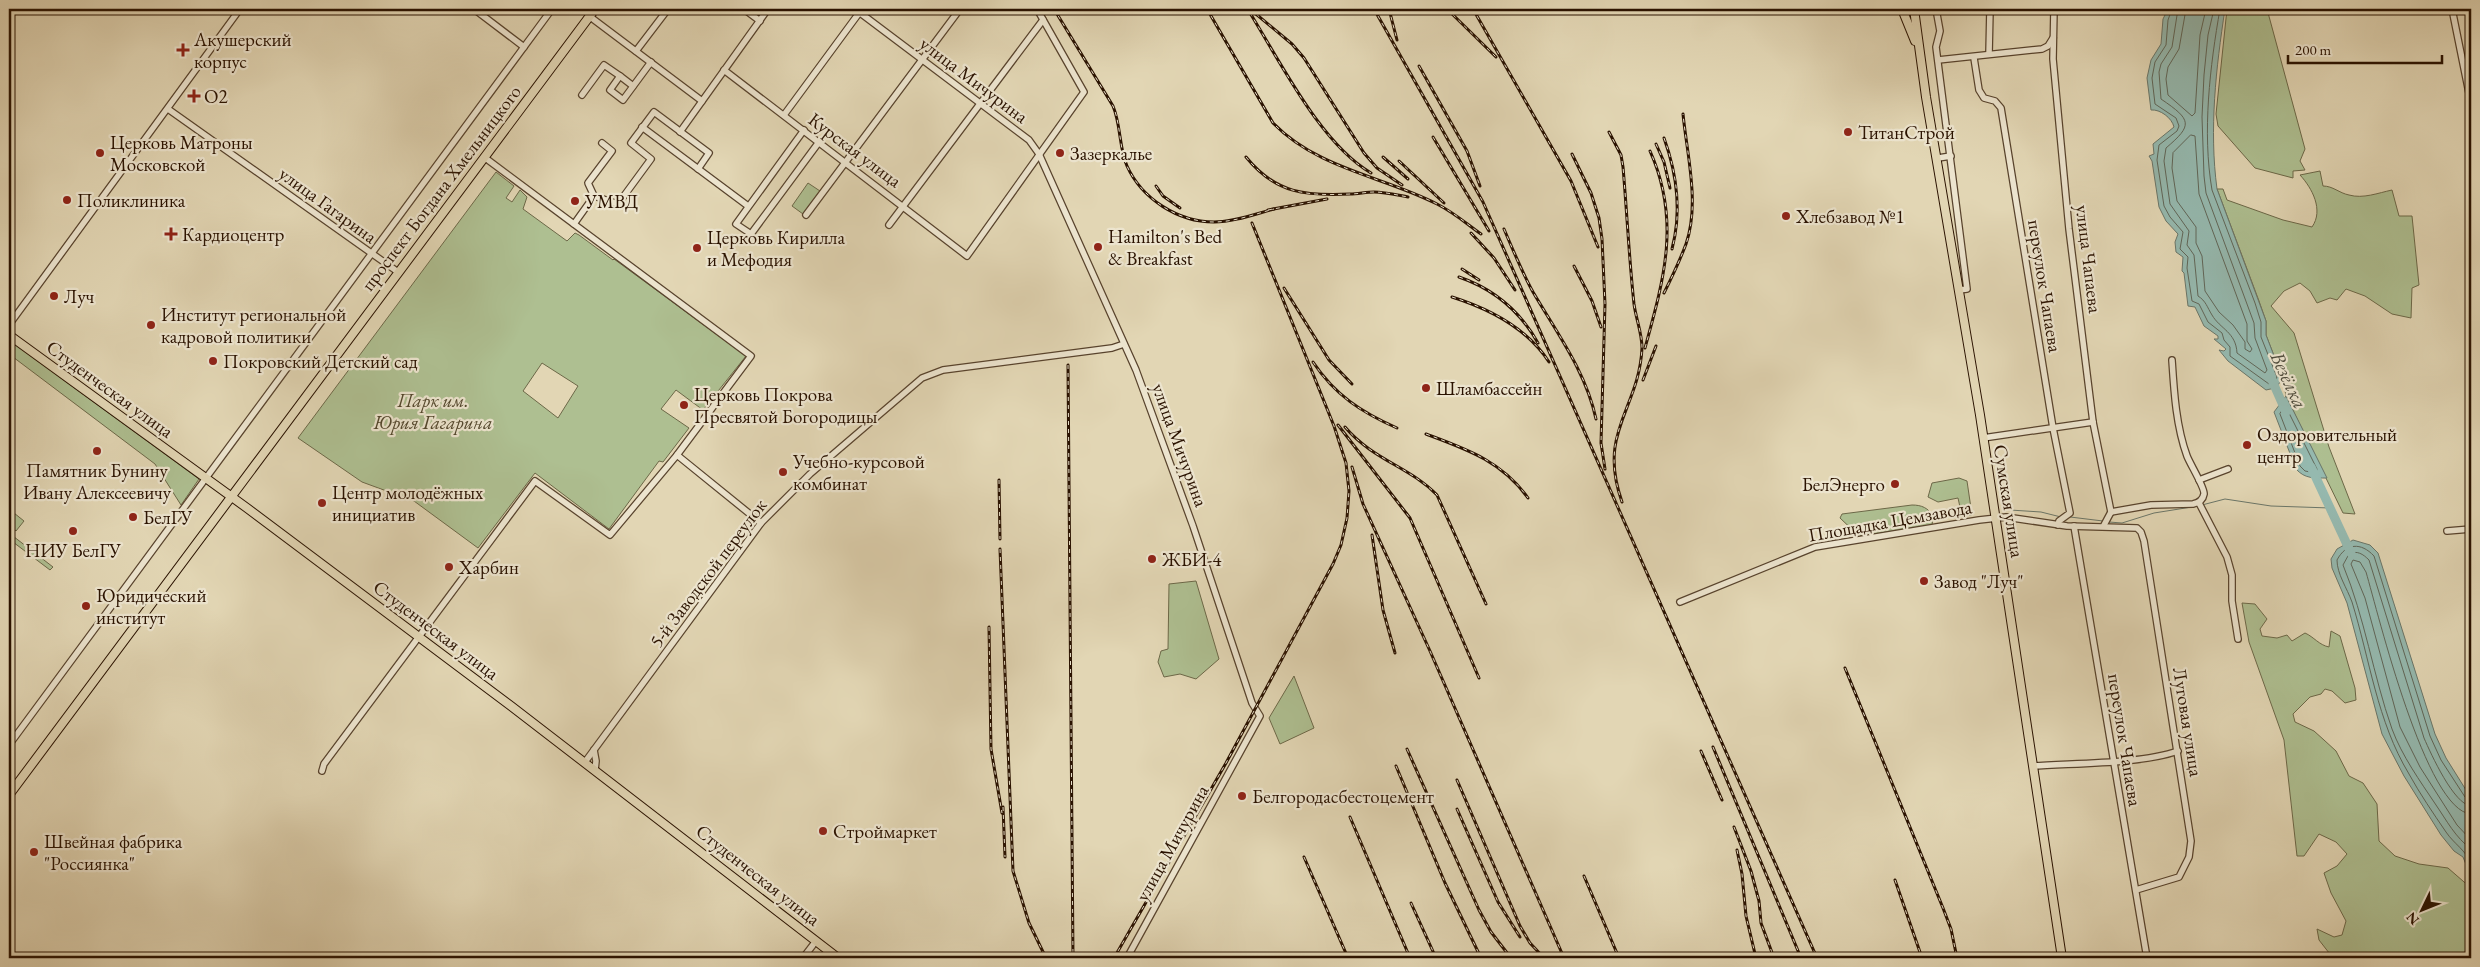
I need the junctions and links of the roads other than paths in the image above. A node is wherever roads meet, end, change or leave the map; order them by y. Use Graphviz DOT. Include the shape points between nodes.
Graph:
graph roads {
  1 [pos="240,9"];
  2 [pos="474,9"];
  3 [pos="552,9"];
  4 [pos="595,9"];
  5 [pos="668,9"];
  6 [pos="744,9"];
  7 [pos="768,9"];
  8 [pos="960,9"];
  9 [pos="1037,9"];
  10 [pos="1902,9"];
  11 [pos="1914,9"];
  12 [pos="1936,9"];
  13 [pos="1990,9"];
  14 [pos="2054,9"];
  15 [pos="2452,9"];
  16 [pos="859,10"];
  17 [pos="589,16"];
  18 [pos="1043,20"];
  19 [pos="760,21"];
  20 [pos="2053,38"];
  21 [pos="524,47"];
  22 [pos="2042,49"];
  23 [pos="1919,50"];
  24 [pos="636,51"];
  25 [pos="1989,54"];
  26 [pos="1974,58"];
  27 [pos="921,59"];
  28 [pos="1938,60"];
  29 [pos="2053,60"];
  30 [pos="651,62"];
  31 [pos="724,70"];
  32 [pos="620,76"];
  33 [pos="633,86"];
  34 [pos="582,95"];
  35 [pos="702,101"];
  36 [pos="980,102"];
  37 [pos="2471,103"];
  38 [pos="168,110"];
  39 [pos="784,115"];
  40 [pos="642,127"];
  41 [pos="804,130"];
  42 [pos="680,132"];
  43 [pos="819,142"];
  44 [pos="602,143"];
  45 [pos="1039,154"];
  46 [pos="1950,156"];
  47 [pos="484,157"];
  48 [pos="1938,158"];
  49 [pos="846,162"];
  50 [pos="698,168"];
  51 [pos="594,196"];
  52 [pos="748,206"];
  53 [pos="903,206"];
  54 [pos="806,215"];
  55 [pos="574,224"];
  56 [pos="889,225"];
  57 [pos="371,254"];
  58 [pos="398,272"];
  59 [pos="1959,290"];
  60 [pos="9,325"];
  61 [pos="9,335"];
  62 [pos="1124,344"];
  63 [pos="2172,360"];
  64 [pos="2093,422"];
  65 [pos="2053,428"];
  66 [pos="1983,438"];
  67 [pos="676,455"];
  68 [pos="2228,469"];
  69 [pos="205,478"];
  70 [pos="2199,480"];
  71 [pos="231,496"];
  72 [pos="2198,503"];
  73 [pos="2111,512"];
  74 [pos="1995,518"];
  75 [pos="761,523"];
  76 [pos="2058,525"];
  77 [pos="2104,525"];
  78 [pos="2074,526"];
  79 [pos="2137,528"];
  80 [pos="2471,529"];
  81 [pos="2448,531"];
  82 [pos="1680,602"];
  83 [pos="417,637"];
  84 [pos="2238,639"];
  85 [pos="9,745"];
  86 [pos="594,750"];
  87 [pos="2178,751"];
  88 [pos="2114,761"];
  89 [pos="585,762"];
  90 [pos="2033,766"];
  91 [pos="595,770"];
  92 [pos="322,771"];
  93 [pos="9,795"];
  94 [pos="2136,890"];
  95 [pos="816,941"];
  96 [pos="802,958"];
  97 [pos="838,958"];
  98 [pos="1127,958"];
  99 [pos="2062,958"];
  100 [pos="2147,958"];
  1 -- 38 [label="street"];
  2 -- 21 [label="street"];
  3 -- 21 [label="street"];
  4 -- 17 [label="main road, проспект Богдана Хмельницкого"];
  5 -- 24 [label="street"];
  6 -- 19 [label="street"];
  7 -- 19 [label="street"];
  8 -- 27 [label="street"];
  9 -- 18 [label="street"];
  10 -- 23 [label="main road"];
  11 -- 23 [label="main road"];
  12 -- 28 [label="street" via="1940,31 1936,47"];
  13 -- 25 [label="street"];
  14 -- 20 [label="street, улица Чапаева"];
  15 -- 37 [label="street"];
  16 -- 27 [label="street, улица Мичурина"];
  16 -- 39 [label="street"];
  17 -- 24 [label="street"];
  17 -- 47 [label="main road, проспект Богдана Хмельницкого"];
  18 -- 36 [label="street"];
  18 -- 45 [label="street" via="1084,92"];
  19 -- 31 [label="street"];
  20 -- 22 [label="street"];
  20 -- 29 [label="street, улица Чапаева"];
  21 -- 57 [label="street"];
  22 -- 25 [label="street"];
  22 -- 29 [label="street"];
  23 -- 48 [label="main road, Сумская улица"];
  24 -- 30 [label="street"];
  25 -- 26 [label="street"];
  26 -- 28 [label="street"];
  26 -- 65 [label="street, переулок Чапаева" via="1979,90 1984,98 1995,101 2001,108"];
  27 -- 36 [label="street, улица Мичурина"];
  27 -- 49 [label="street"];
  28 -- 46 [label="street"];
  29 -- 64 [label="street, улица Чапаева" via="2069,229"];
  30 -- 33 [label="street"];
  30 -- 35 [label="street"];
  31 -- 35 [label="street"];
  31 -- 39 [label="street, Курская улица"];
  32 -- 33 [label="street"];
  32 -- 33 [label="street" via="610,90 623,100"];
  32 -- 34 [label="street" via="604,65"];
  35 -- 42 [label="street"];
  36 -- 45 [label="street, улица Мичурина" via="1029,140"];
  36 -- 53 [label="street"];
  38 -- 57 [label="street, улица Гагарина"];
  38 -- 60 [label="street"];
  39 -- 41 [label="street, Курская улица"];
  40 -- 42 [label="street" via="654,112"];
  40 -- 50 [label="street"];
  40 -- 51 [label="street" via="630,143 651,159 618,204"];
  41 -- 43 [label="street, Курская улица"];
  41 -- 52 [label="street"];
  42 -- 50 [label="street" via="709,153"];
  43 -- 49 [label="street, Курская улица"];
  43 -- 52 [label="street" via="751,234 736,224"];
  44 -- 51 [label="street" via="612,151 588,183"];
  45 -- 53 [label="street, Курская улица" via="967,256"];
  45 -- 62 [label="street, улица Мичурина"];
  46 -- 48 [label="street"];
  46 -- 59 [label="street" via="1966,289"];
  47 -- 55 [label="street"];
  47 -- 58 [label="main road, проспект Богдана Хмельницкого"];
  48 -- 59 [label="main road, Сумская улица"];
  49 -- 53 [label="street, Курская улица"];
  49 -- 54 [label="street"];
  50 -- 52 [label="street"];
  51 -- 55 [label="street"];
  53 -- 56 [label="street"];
  55 -- 67 [label="street" via="751,356"];
  57 -- 58 [label="street, улица Гагарина"];
  57 -- 69 [label="street"];
  58 -- 71 [label="main road, проспект Богдана Хмельницкого"];
  59 -- 66 [label="main road, Сумская улица"];
  61 -- 69 [label="main road, Студенческая улица"];
  62 -- 75 [label="street, 5-й Заводской переулок" via="943,370 922,378 810,474"];
  62 -- 98 [label="street, улица Мичурина" via="1166,447 1252,703 1260,716"];
  63 -- 70 [label="street" via="2175,404 2186,453"];
  64 -- 65 [label="street"];
  64 -- 73 [label="street, улица Чапаева"];
  65 -- 66 [label="street"];
  65 -- 76 [label="street, переулок Чапаева" via="2070,512 2059,520"];
  66 -- 74 [label="main road, Сумская улица"];
  67 -- 75 [label="street"];
  67 -- 83 [label="street" via="610,535 535,481"];
  68 -- 70 [label="street"];
  69 -- 71 [label="main road, Студенческая улица"];
  69 -- 85 [label="street"];
  70 -- 72 [label="street" via="2204,494"];
  71 -- 83 [label="main road, Студенческая улица"];
  71 -- 93 [label="main road, проспект Богдана Хмельницкого"];
  72 -- 73 [label="street" via="2150,505"];
  72 -- 84 [label="street" via="2230,566"];
  73 -- 77 [label="street"];
  74 -- 76 [label="street, Площадка Цемзавода"];
  74 -- 82 [label="street, Площадка Цемзавода" via="1816,547"];
  74 -- 90 [label="main road, Сумская улица"];
  75 -- 86 [label="street, 5-й Заводской переулок"];
  76 -- 78 [label="street, Площадка Цемзавода"];
  77 -- 78 [label="street, Площадка Цемзавода"];
  77 -- 79 [label="street, Площадка Цемзавода"];
  78 -- 88 [label="street, переулок Чапаева"];
  79 -- 87 [label="street, Луговая улица" via="2144,541"];
  80 -- 81 [label="street"];
  83 -- 89 [label="main road, Студенческая улица"];
  83 -- 92 [label="street" via="322,766"];
  86 -- 89 [label="street, 5-й Заводской переулок"];
  86 -- 91 [label="street"];
  87 -- 88 [label="street"];
  87 -- 94 [label="street, Луговая улица" via="2190,841 2189,857 2179,878"];
  88 -- 90 [label="street"];
  88 -- 94 [label="street, переулок Чапаева"];
  89 -- 91 [label="main road, Студенческая улица"];
  90 -- 99 [label="main road, Сумская улица"];
  91 -- 95 [label="main road, Студенческая улица"];
  94 -- 100 [label="street, переулок Чапаева"];
  95 -- 96 [label="street"];
  95 -- 97 [label="main road, Студенческая улица"];
}
